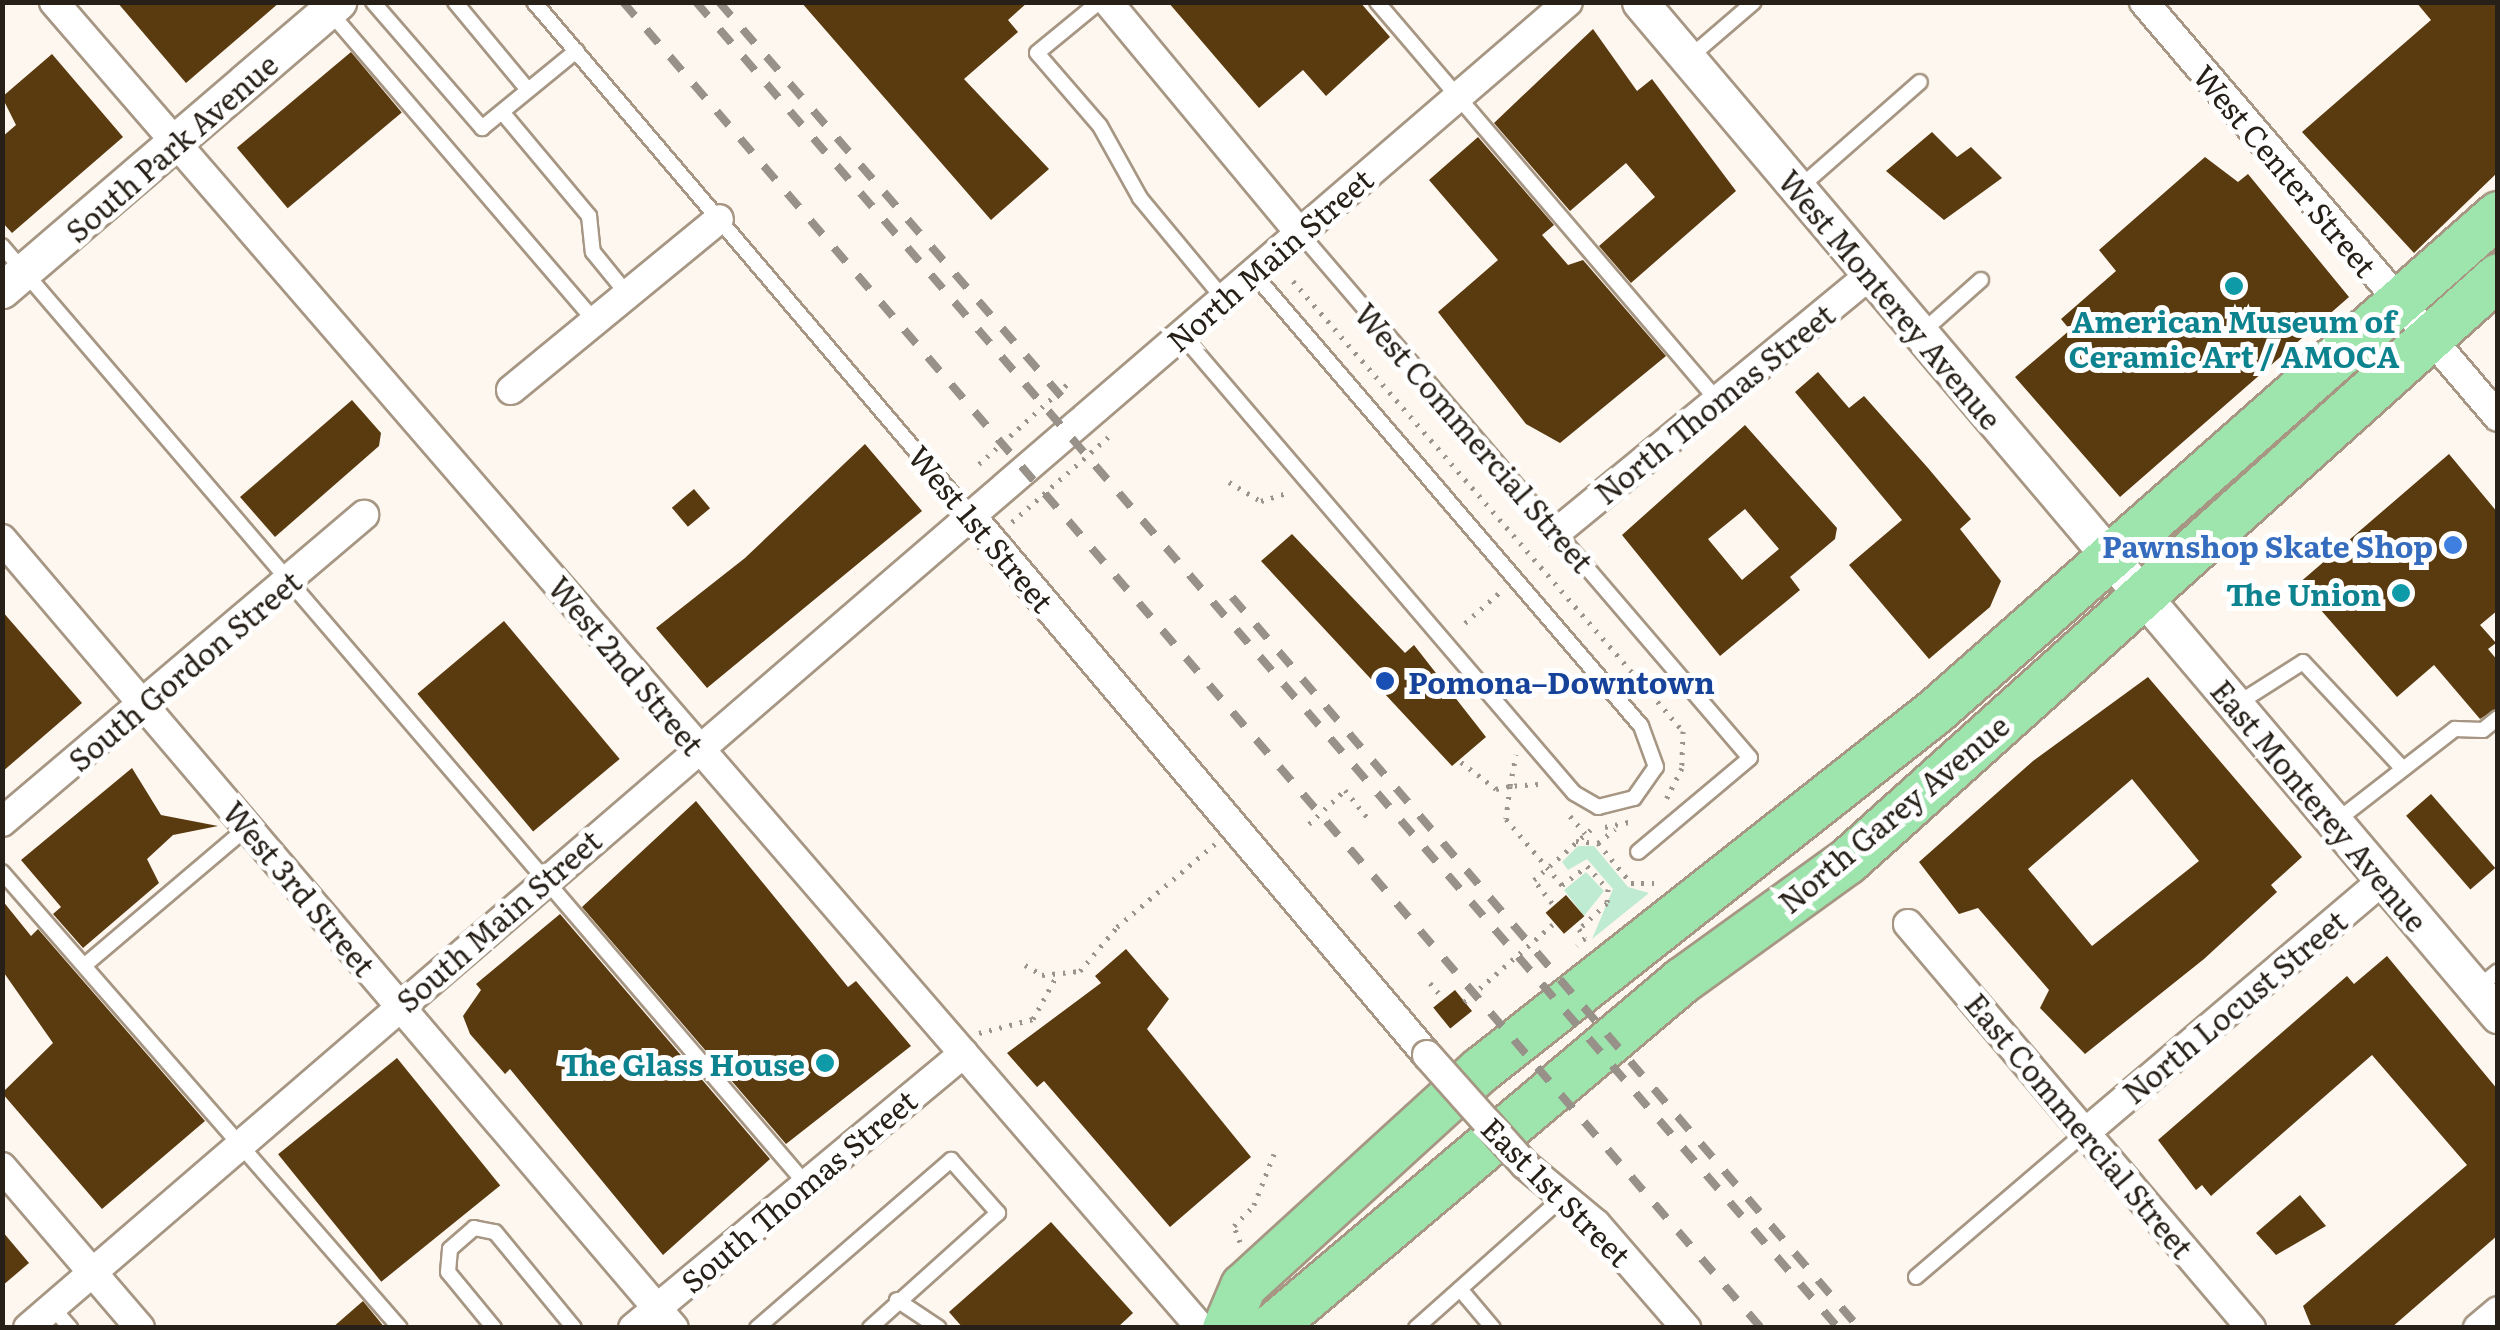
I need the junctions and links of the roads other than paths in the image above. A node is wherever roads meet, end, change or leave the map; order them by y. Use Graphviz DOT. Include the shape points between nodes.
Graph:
graph roads {
  1 [pos="54,2"];
  2 [pos="374,2"];
  3 [pos="454,2"];
  4 [pos="534,2"];
  5 [pos="1100,2"];
  6 [pos="1108,2"];
  7 [pos="1377,2"];
  8 [pos="1568,2"];
  9 [pos="1640,2"];
  10 [pos="1754,2"];
  11 [pos="2144,2"];
  12 [pos="330,5"];
  13 [pos="576,51"];
  14 [pos="1688,59"];
  15 [pos="1920,82"];
  16 [pos="528,90"];
  17 [pos="1458,97"];
  18 [pos="502,112"];
  19 [pos="176,145"];
  20 [pos="1798,190"];
  21 [pos="2498,214"];
  22 [pos="719,219"];
  23 [pos="1300,233"];
  24 [pos="10,270"];
  25 [pos="1253,273"];
  26 [pos="1870,275"];
  27 [pos="2498,276"];
  28 [pos="1980,280"];
  29 [pos="628,295"];
  30 [pos="1223,298"];
  31 [pos="2397,300"];
  32 [pos="595,321"];
  33 [pos="1920,333"];
  34 [pos="1181,334"];
  35 [pos="2428,337"];
  36 [pos="511,390"];
  37 [pos="1717,400"];
  38 [pos="2498,417"];
  39 [pos="364,515"];
  40 [pos="972,516"];
  41 [pos="1558,532"];
  42 [pos="2,539"];
  43 [pos="2110,552"];
  44 [pos="291,579"];
  45 [pos="2143,594"];
  46 [pos="146,704"];
  47 [pos="2236,705"];
  48 [pos="2498,718"];
  49 [pos="697,748"];
  50 [pos="2402,770"];
  51 [pos="2,822"];
  52 [pos="2334,823"];
  53 [pos="248,826"];
  54 [pos="1638,852"];
  55 [pos="2,872"];
  56 [pos="548,877"];
  57 [pos="2382,881"];
  58 [pos="1908,924"];
  59 [pos="85,965"];
  60 [pos="2490,992"];
  61 [pos="398,1006"];
  62 [pos="972,1043"];
  63 [pos="1427,1055"];
  64 [pos="2086,1132"];
  65 [pos="242,1142"];
  66 [pos="2,1166"];
  67 [pos="806,1184"];
  68 [pos="1561,1200"];
  69 [pos="92,1272"];
  70 [pos="1916,1277"];
  71 [pos="1460,1289"];
  72 [pos="897,1300"];
  73 [pos="2498,1311"];
  74 [pos="61,1317"];
  75 [pos="666,1317"];
  76 [pos="28,1328"];
  77 [pos="140,1328"];
  78 [pos="400,1328"];
  79 [pos="494,1328"];
  80 [pos="574,1328"];
  81 [pos="634,1328"];
  82 [pos="756,1328"];
  83 [pos="870,1328"];
  84 [pos="939,1328"];
  85 [pos="1201,1328"];
  86 [pos="1225,1328"];
  87 [pos="1270,1328"];
  88 [pos="1416,1328"];
  89 [pos="1493,1328"];
  90 [pos="1686,1328"];
  91 [pos="2251,1328"];
  92 [pos="2478,1328"];
  1 -- 19 [label="street, West 2nd Street"];
  2 -- 18 [label="lane" via="482,128"];
  3 -- 16 [label="lane"];
  4 -- 13 [label="lane, West 1st Street"];
  5 -- 30 [label="lane" via="1038,53 1100,126 1140,198"];
  6 -- 23 [label="street, West Commercial Street"];
  7 -- 17 [label="lane"];
  8 -- 17 [label="street, North Main Street"];
  9 -- 14 [label="street, West Monterey Avenue"];
  10 -- 14 [label="lane"];
  11 -- 31 [label="street, West Center Street"];
  12 -- 19 [label="street, South Park Avenue"];
  12 -- 32 [label="lane"];
  13 -- 16 [label="lane"];
  13 -- 22 [label="lane, West 1st Street"];
  14 -- 20 [label="street, West Monterey Avenue"];
  15 -- 20 [label="lane"];
  16 -- 18 [label="lane"];
  17 -- 23 [label="street, North Main Street"];
  17 -- 37 [label="lane"];
  18 -- 29 [label="lane" via="589,216 593,252"];
  19 -- 24 [label="street, South Park Avenue"];
  19 -- 49 [label="street, West 2nd Street"];
  20 -- 26 [label="street, West Monterey Avenue"];
  21 -- 31 [label="main road, North Garey Avenue"];
  22 -- 29 [label="street"];
  22 -- 40 [label="lane, West 1st Street"];
  23 -- 25 [label="street, North Main Street"];
  23 -- 41 [label="lane, West Commercial Street"];
  24 -- 44 [label="lane"];
  25 -- 30 [label="street, North Main Street"];
  25 -- 34 [label="lane" via="1640,726 1656,767 1642,791 1598,808 1574,793"];
  26 -- 33 [label="street, West Monterey Avenue"];
  26 -- 37 [label="street, North Thomas Street"];
  27 -- 35 [label="main road, North Garey Avenue"];
  28 -- 33 [label="lane"];
  29 -- 32 [label="street"];
  30 -- 34 [label="street, North Main Street"];
  31 -- 35 [label="street, West Center Street"];
  31 -- 43 [label="main road, North Garey Avenue"];
  32 -- 36 [label="street"];
  33 -- 43 [label="street, West Monterey Avenue"];
  34 -- 40 [label="street, North Main Street"];
  35 -- 38 [label="street, West Center Street"];
  35 -- 45 [label="main road, North Garey Avenue"];
  37 -- 41 [label="street, North Thomas Street"];
  39 -- 44 [label="street, South Gordon Street"];
  40 -- 49 [label="street, South Main Street"];
  40 -- 63 [label="street, West 1st Street"];
  41 -- 54 [label="lane, West Commercial Street" via="1750,758"];
  42 -- 46 [label="street, West 3rd Street"];
  43 -- 45 [label="street, West Monterey Avenue"];
  43 -- 86 [label="main road, North Garey Avenue" via="1935,711 1612,959 1243,1286"];
  44 -- 46 [label="street, South Gordon Street"];
  44 -- 56 [label="lane"];
  45 -- 47 [label="street, East Monterey Avenue"];
  45 -- 87 [label="main road, North Garey Avenue" via="1846,860 1682,980"];
  46 -- 51 [label="street, South Gordon Street"];
  46 -- 53 [label="street, West 3rd Street"];
  47 -- 50 [label="lane" via="2303,662"];
  47 -- 52 [label="street, East Monterey Avenue"];
  48 -- 50 [label="lane" via="2483,730 2455,728"];
  49 -- 56 [label="street, South Main Street"];
  49 -- 62 [label="street, West 2nd Street"];
  50 -- 52 [label="lane"];
  52 -- 57 [label="street, East Monterey Avenue"];
  53 -- 59 [label="lane"];
  53 -- 61 [label="street, West 3rd Street"];
  55 -- 59 [label="lane"];
  56 -- 61 [label="street, South Main Street"];
  56 -- 67 [label="lane"];
  57 -- 60 [label="street, East Monterey Avenue"];
  57 -- 64 [label="street, North Locust Street"];
  58 -- 64 [label="street, East Commercial Street"];
  59 -- 65 [label="lane"];
  61 -- 65 [label="street, South Main Street"];
  61 -- 75 [label="street, West 3rd Street"];
  62 -- 67 [label="street, South Thomas Street"];
  62 -- 85 [label="street, West 2nd Street"];
  63 -- 68 [label="street, East 1st Street, bridge"];
  64 -- 70 [label="lane"];
  64 -- 91 [label="street, East Commercial Street"];
  65 -- 69 [label="street, South Main Street"];
  65 -- 78 [label="lane"];
  66 -- 69 [label="street"];
  67 -- 75 [label="street, South Thomas Street"];
  68 -- 71 [label="lane"];
  68 -- 90 [label="street, East 1st Street" via="1596,1224"];
  69 -- 74 [label="street, South Main Street"];
  69 -- 77 [label="street"];
  71 -- 88 [label="lane"];
  71 -- 89 [label="lane"];
  72 -- 82 [label="lane" via="998,1213 951,1160"];
  72 -- 83 [label="lane"];
  72 -- 84 [label="lane"];
  73 -- 92 [label="street"];
  74 -- 76 [label="street, South Main Street"];
  75 -- 81 [label="street, South Thomas Street"];
  79 -- 80 [label="lane" via="448,1272 450,1248 474,1228 496,1232"];
}
